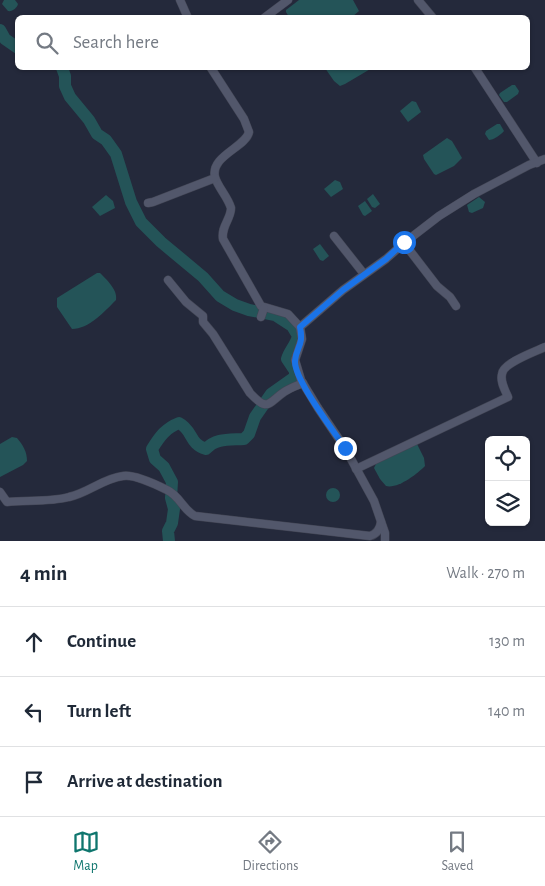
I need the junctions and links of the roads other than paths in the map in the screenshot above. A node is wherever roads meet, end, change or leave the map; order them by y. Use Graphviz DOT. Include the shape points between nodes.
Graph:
graph roads {
  1 [pos="180,0"];
  2 [pos="288,0"];
  3 [pos="418,0"];
  4 [pos="187,15"];
  5 [pos="268,15"];
  6 [pos="430,15"];
  7 [pos="212,70"];
  8 [pos="476,70"];
  9 [pos="545,159"];
  10 [pos="537,163"];
  11 [pos="215,178"];
  12 [pos="148,203"];
  13 [pos="334,236"];
  14 [pos="404,242"];
  15 [pos="364,274"];
  16 [pos="168,280"];
  17 [pos="456,306"];
  18 [pos="300,327"];
  19 [pos="545,347"];
  20 [pos="303,383"];
  21 [pos="356,468"];
  22 [pos="0,492"];
  23 [pos="381,522"];
  24 [pos="385,541"];
  1 -- 4 [label="street"];
  2 -- 5 [label="street"];
  3 -- 6 [label="street"];
  7 -- 11 [label="street" via="249,132 247,138 218,164"];
  8 -- 10 [label="street"];
  9 -- 10 [label="street"];
  10 -- 14 [label="street" via="467,198"];
  11 -- 12 [label="street"];
  11 -- 18 [label="street" via="232,208 223,230 223,239 263,312 288,314"];
  13 -- 15 [label="street"];
  14 -- 15 [label="street"];
  14 -- 17 [label="street" via="436,286"];
  15 -- 18 [label="street"];
  16 -- 20 [label="street" via="202,316 250,393 264,404"];
  18 -- 20 [label="street" via="302,339 295,360"];
  19 -- 21 [label="street" via="506,366 502,381 508,397"];
  20 -- 21 [label="street"];
  21 -- 23 [label="street"];
  22 -- 23 [label="street" via="7,502 68,498 125,475 166,489 175,494 191,514 205,518 370,536 378,532"];
  23 -- 24 [label="street"];
}
